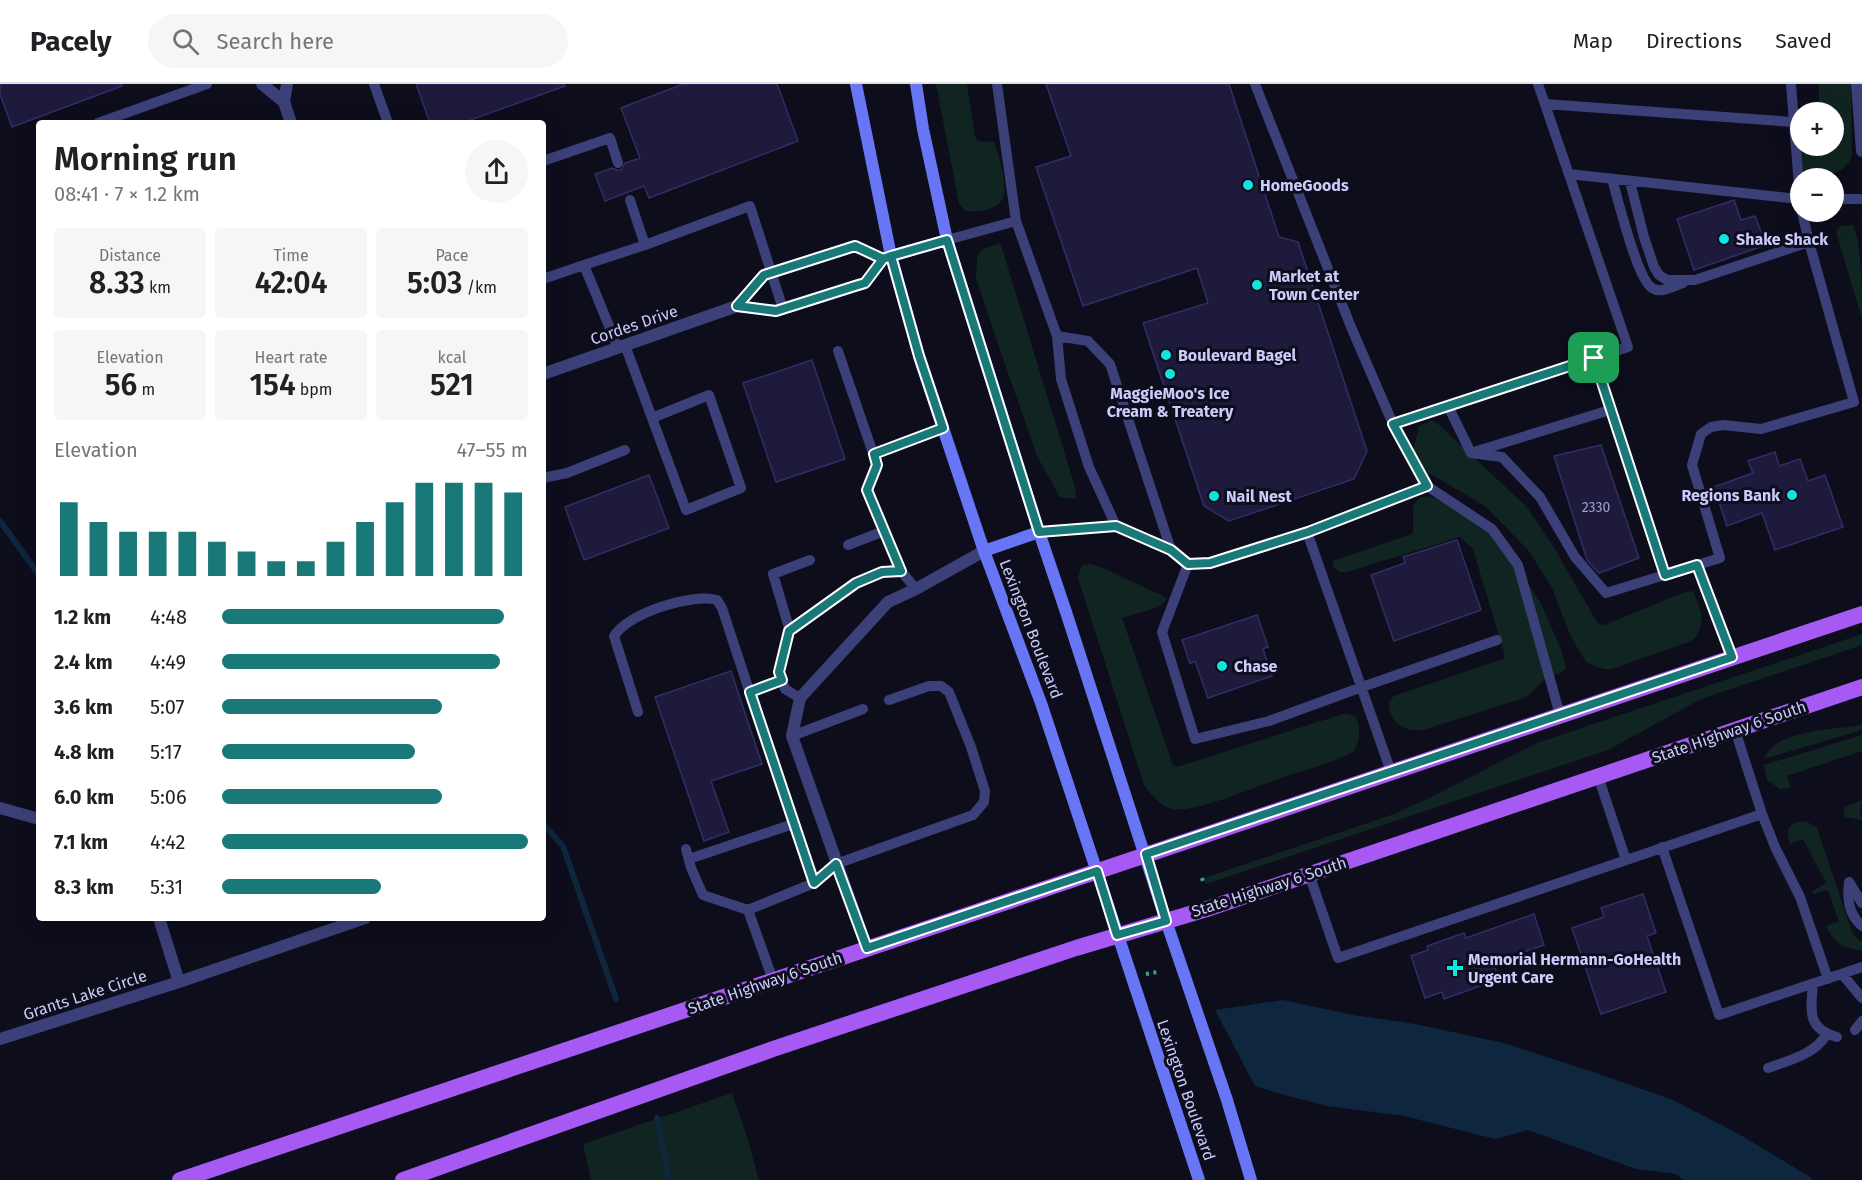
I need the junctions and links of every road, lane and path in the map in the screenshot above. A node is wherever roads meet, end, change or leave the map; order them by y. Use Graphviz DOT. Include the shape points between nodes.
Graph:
graph roads {
  1 [pos="207,84"];
  2 [pos="262,84"];
  3 [pos="287,84"];
  4 [pos="375,84"];
  5 [pos="856,84"];
  6 [pos="916,84"];
  7 [pos="997,84"];
  8 [pos="1254,84"];
  9 [pos="1538,84"];
  10 [pos="1791,84"];
  11 [pos="1858,85"];
  12 [pos="1862,98"];
  13 [pos="284,102"];
  14 [pos="1792,102"];
  15 [pos="1545,104"];
  16 [pos="106,120"];
  17 [pos="290,120"];
  18 [pos="387,120"];
  19 [pos="1790,122"];
  20 [pos="1862,151"];
  21 [pos="546,160"];
  22 [pos="618,163"];
  23 [pos="1569,174"];
  24 [pos="1612,179"];
  25 [pos="1630,182"];
  26 [pos="1790,199"];
  27 [pos="1844,199"];
  28 [pos="1862,199"];
  29 [pos="630,200"];
  30 [pos="1016,221"];
  31 [pos="1804,222"];
  32 [pos="947,240"];
  33 [pos="1809,242"];
  34 [pos="645,245"];
  35 [pos="887,257"];
  36 [pos="584,265"];
  37 [pos="772,273"];
  38 [pos="546,278"];
  39 [pos="1695,280"];
  40 [pos="737,306"];
  41 [pos="783,309"];
  42 [pos="1057,336"];
  43 [pos="622,346"];
  44 [pos="838,351"];
  45 [pos="1594,358"];
  46 [pos="546,373"];
  47 [pos="1448,406"];
  48 [pos="1610,410"];
  49 [pos="652,418"];
  50 [pos="1393,424"];
  51 [pos="943,428"];
  52 [pos="625,450"];
  53 [pos="1471,453"];
  54 [pos="874,454"];
  55 [pos="546,477"];
  56 [pos="1427,486"];
  57 [pos="1116,526"];
  58 [pos="884,531"];
  59 [pos="1039,532"];
  60 [pos="1308,532"];
  61 [pos="848,545"];
  62 [pos="1171,550"];
  63 [pos="984,551"];
  64 [pos="810,560"];
  65 [pos="1188,564"];
  66 [pos="1697,565"];
  67 [pos="901,571"];
  68 [pos="1665,575"];
  69 [pos="916,589"];
  70 [pos="1862,614"];
  71 [pos="789,631"];
  72 [pos="1497,640"];
  73 [pos="1732,657"];
  74 [pos="782,680"];
  75 [pos="1362,687"];
  76 [pos="1862,687"];
  77 [pos="750,692"];
  78 [pos="800,698"];
  79 [pos="889,700"];
  80 [pos="862,709"];
  81 [pos="638,712"];
  82 [pos="1560,715"];
  83 [pos="1734,730"];
  84 [pos="792,736"];
  85 [pos="1391,772"];
  86 [pos="1598,776"];
  87 [pos="0,808"];
  88 [pos="1762,813"];
  89 [pos="36,818"];
  90 [pos="793,824"];
  91 [pos="1662,847"];
  92 [pos="1146,854"];
  93 [pos="1626,860"];
  94 [pos="836,864"];
  95 [pos="1097,871"];
  96 [pos="1309,874"];
  97 [pos="1202,878"];
  98 [pos="814,883"];
  99 [pos="1204,885"];
  100 [pos="1862,903"];
  101 [pos="748,910"];
  102 [pos="160,921"];
  103 [pos="355,921"];
  104 [pos="1166,921"];
  105 [pos="1862,926"];
  106 [pos="1117,935"];
  107 [pos="867,948"];
  108 [pos="1862,967"];
  109 [pos="1157,972"];
  110 [pos="1146,974"];
  111 [pos="1842,974"];
  112 [pos="1828,979"];
  113 [pos="773,980"];
  114 [pos="179,982"];
  115 [pos="1813,984"];
  116 [pos="1862,998"];
  117 [pos="0,1039"];
  118 [pos="1768,1068"];
  119 [pos="180,1180"];
  120 [pos="403,1180"];
  121 [pos="1199,1180"];
  122 [pos="1251,1180"];
  1 -- 16 [label="lane"];
  2 -- 13 [label="street"];
  3 -- 13 [label="street"];
  4 -- 18 [label="lane"];
  5 -- 35 [label="main road, Lexington Boulevard"];
  6 -- 32 [label="main road, Lexington Boulevard"];
  7 -- 30 [label="lane"];
  8 -- 50 [label="lane"];
  9 -- 15 [label="lane"];
  10 -- 14 [label="lane"];
  11 -- 12 [label="street"];
  11 -- 20 [label="street"];
  13 -- 17 [label="street"];
  15 -- 19 [label="lane"];
  15 -- 23 [label="lane"];
  21 -- 22 [label="lane" via="610,138"];
  23 -- 24 [label="lane"];
  23 -- 45 [label="lane" via="1628,347"];
  24 -- 25 [label="lane"];
  24 -- 39 [label="lane" via="1646,282 1660,291"];
  25 -- 26 [label="lane"];
  25 -- 39 [label="lane" via="1644,237 1659,275 1668,280"];
  27 -- 28 [label="lane"];
  29 -- 34 [label="lane"];
  30 -- 32 [label="lane"];
  30 -- 42 [label="lane"];
  31 -- 33 [label="lane"];
  32 -- 35 [label="main road"];
  32 -- 59 [label="main road, Lexington Boulevard"];
  33 -- 39 [label="lane"];
  33 -- 66 [label="lane" via="1854,402 1761,429 1723,424 1701,434 1692,465 1720,558"];
  34 -- 36 [label="lane"];
  34 -- 37 [label="lane" via="750,206"];
  35 -- 37 [label="street, Cordes Drive" via="855,246"];
  35 -- 41 [label="street, Cordes Drive" via="865,283"];
  35 -- 51 [label="main road, Lexington Boulevard"];
  36 -- 38 [label="lane"];
  36 -- 43 [label="lane"];
  37 -- 40 [label="street, Cordes Drive" via="764,275"];
  37 -- 41 [label="lane"];
  40 -- 41 [label="street, Cordes Drive"];
  40 -- 43 [label="street, Cordes Drive"];
  42 -- 57 [label="lane" via="1061,379 1089,467"];
  42 -- 62 [label="lane" via="1088,341 1110,364"];
  43 -- 46 [label="street, Cordes Drive"];
  43 -- 49 [label="lane"];
  44 -- 54 [label="lane"];
  45 -- 47 [label="lane"];
  45 -- 48 [label="lane"];
  47 -- 50 [label="lane"];
  47 -- 53 [label="lane"];
  48 -- 53 [label="lane"];
  48 -- 68 [label="lane"];
  49 -- 49 [label="lane" via="709,395 741,488 686,510"];
  50 -- 56 [label="lane"];
  51 -- 54 [label="lane"];
  51 -- 63 [label="main road, Lexington Boulevard"];
  52 -- 55 [label="lane"];
  53 -- 68 [label="lane" via="1502,457 1540,497 1575,557 1606,593"];
  54 -- 58 [label="lane" via="877,465 867,490"];
  56 -- 60 [label="lane"];
  56 -- 82 [label="lane" via="1492,529 1518,565"];
  57 -- 59 [label="lane"];
  57 -- 62 [label="lane"];
  58 -- 61 [label="lane"];
  58 -- 67 [label="lane"];
  59 -- 63 [label="main road"];
  59 -- 92 [label="main road, Lexington Boulevard"];
  60 -- 65 [label="lane" via="1210,563"];
  60 -- 75 [label="lane"];
  62 -- 65 [label="lane"];
  63 -- 69 [label="street"];
  63 -- 95 [label="main road, Lexington Boulevard" via="1039,697"];
  64 -- 71 [label="lane" via="773,574"];
  65 -- 75 [label="lane" via="1162,632 1196,739 1269,721"];
  66 -- 68 [label="lane"];
  66 -- 73 [label="lane"];
  67 -- 69 [label="lane"];
  67 -- 71 [label="lane" via="882,572 856,583"];
  69 -- 78 [label="street" via="888,602"];
  70 -- 73 [label="main road, State Highway 6 South"];
  71 -- 74 [label="lane" via="779,672"];
  72 -- 75 [label="lane"];
  73 -- 82 [label="main road, State Highway 6 South"];
  74 -- 77 [label="lane"];
  74 -- 78 [label="lane" via="785,688"];
  75 -- 85 [label="lane"];
  76 -- 83 [label="main road, State Highway 6 South"];
  77 -- 81 [label="lane" via="717,600 680,600 628,621 614,636"];
  77 -- 90 [label="lane"];
  78 -- 84 [label="street"];
  79 -- 94 [label="lane" via="929,686 941,686 949,692 986,791 984,802 973,815"];
  80 -- 84 [label="lane"];
  82 -- 85 [label="main road, State Highway 6 South"];
  83 -- 86 [label="main road, State Highway 6 South"];
  83 -- 88 [label="lane"];
  84 -- 94 [label="street"];
  85 -- 92 [label="main road, State Highway 6 South"];
  86 -- 93 [label="lane"];
  86 -- 96 [label="main road, State Highway 6 South"];
  87 -- 89 [label="street"];
  88 -- 91 [label="lane"];
  88 -- 112 [label="lane" via="1800,897"];
  90 -- 98 [label="lane"];
  90 -- 101 [label="lane" via="688,854 704,895"];
  91 -- 93 [label="lane"];
  91 -- 115 [label="lane" via="1719,1016"];
  92 -- 95 [label="main road, State Highway 6 South"];
  92 -- 104 [label="main road, Lexington Boulevard"];
  93 -- 96 [label="lane" via="1338,958"];
  94 -- 98 [label="lane"];
  94 -- 107 [label="street"];
  95 -- 106 [label="main road, Lexington Boulevard"];
  95 -- 107 [label="main road, State Highway 6 South"];
  96 -- 104 [label="main road, State Highway 6 South"];
  97 -- 99 [label="path"];
  98 -- 101 [label="lane"];
  100 -- 105 [label="lane" via="1849,882 1847,899"];
  101 -- 113 [label="lane"];
  102 -- 114 [label="street"];
  103 -- 114 [label="street, Grants Lake Circle"];
  104 -- 106 [label="main road, State Highway 6 South"];
  104 -- 122 [label="main road, Lexington Boulevard"];
  106 -- 120 [label="main road, State Highway 6 South"];
  106 -- 121 [label="main road, Lexington Boulevard"];
  107 -- 113 [label="main road, State Highway 6 South"];
  108 -- 111 [label="lane"];
  109 -- 110 [label="path"];
  111 -- 112 [label="lane"];
  111 -- 116 [label="lane"];
  112 -- 115 [label="lane"];
  113 -- 119 [label="main road, State Highway 6 South"];
  114 -- 117 [label="street, Grants Lake Circle"];
  115 -- 118 [label="lane" via="1813,1021 1832,1036 1802,1056"];
}
